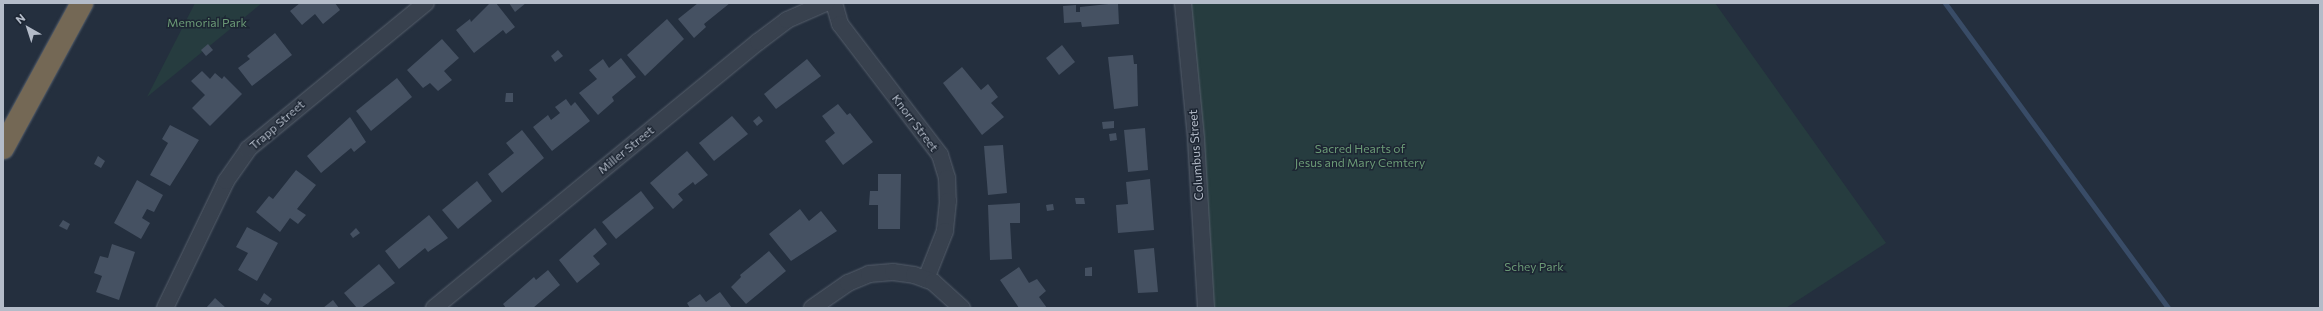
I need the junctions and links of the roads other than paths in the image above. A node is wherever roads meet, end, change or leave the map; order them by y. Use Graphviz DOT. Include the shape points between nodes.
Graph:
graph roads {
  1 [pos="69,3"];
  2 [pos="82,3"];
  3 [pos="426,3"];
  4 [pos="826,3"];
  5 [pos="834,3"];
  6 [pos="1183,3"];
  7 [pos="3,118"];
  8 [pos="3,148"];
  9 [pos="926,279"];
  10 [pos="165,308"];
  11 [pos="434,308"];
  12 [pos="812,308"];
  13 [pos="962,308"];
  14 [pos="1206,308"];
  1 -- 7 [label="highway"];
  2 -- 8 [label="highway"];
  3 -- 10 [label="street, Trapp Street" via="248,149 226,181"];
  4 -- 11 [label="street, Miller Street" via="787,20 758,42"];
  5 -- 9 [label="street, Knorr Street" via="840,24 940,155 947,178 945,231"];
  6 -- 14 [label="street, Columbus Street" via="1196,139"];
  9 -- 12 [label="street" via="893,272 869,274 835,290"];
  9 -- 13 [label="street" via="933,282"];
}
